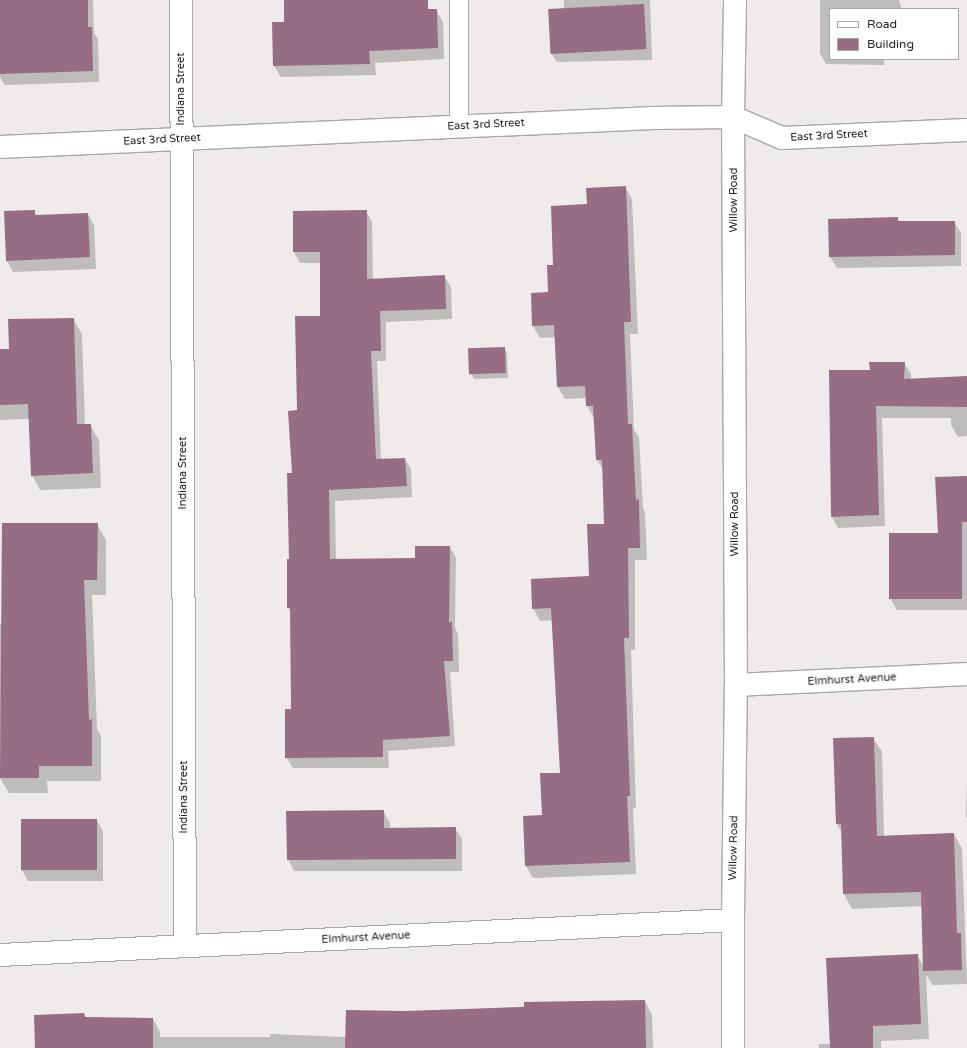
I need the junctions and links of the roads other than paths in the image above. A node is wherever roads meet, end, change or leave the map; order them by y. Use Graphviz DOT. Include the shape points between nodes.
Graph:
graph roads {
  1 [pos="180,0"];
  2 [pos="459,0"];
  3 [pos="735,0"];
  4 [pos="733,117"];
  5 [pos="460,127"];
  6 [pos="967,130"];
  7 [pos="181,139"];
  8 [pos="0,147"];
  9 [pos="967,674"];
  10 [pos="736,685"];
  11 [pos="732,920"];
  12 [pos="185,946"];
  13 [pos="0,955"];
  14 [pos="733,1048"];
  1 -- 7 [label="street, Indiana Street"];
  2 -- 5 [label="lane"];
  3 -- 4 [label="street, Willow Road"];
  4 -- 5 [label="street, East 3rd Street"];
  4 -- 6 [label="street, East 3rd Street" via="782,138"];
  4 -- 10 [label="street, Willow Road"];
  5 -- 7 [label="street, East 3rd Street"];
  7 -- 8 [label="street, East 3rd Street"];
  7 -- 12 [label="street, Indiana Street"];
  9 -- 10 [label="street, Elmhurst Avenue"];
  10 -- 11 [label="street, Willow Road"];
  11 -- 12 [label="street, Elmhurst Avenue"];
  11 -- 14 [label="street, Willow Road"];
  12 -- 13 [label="street, Elmhurst Avenue"];
}
